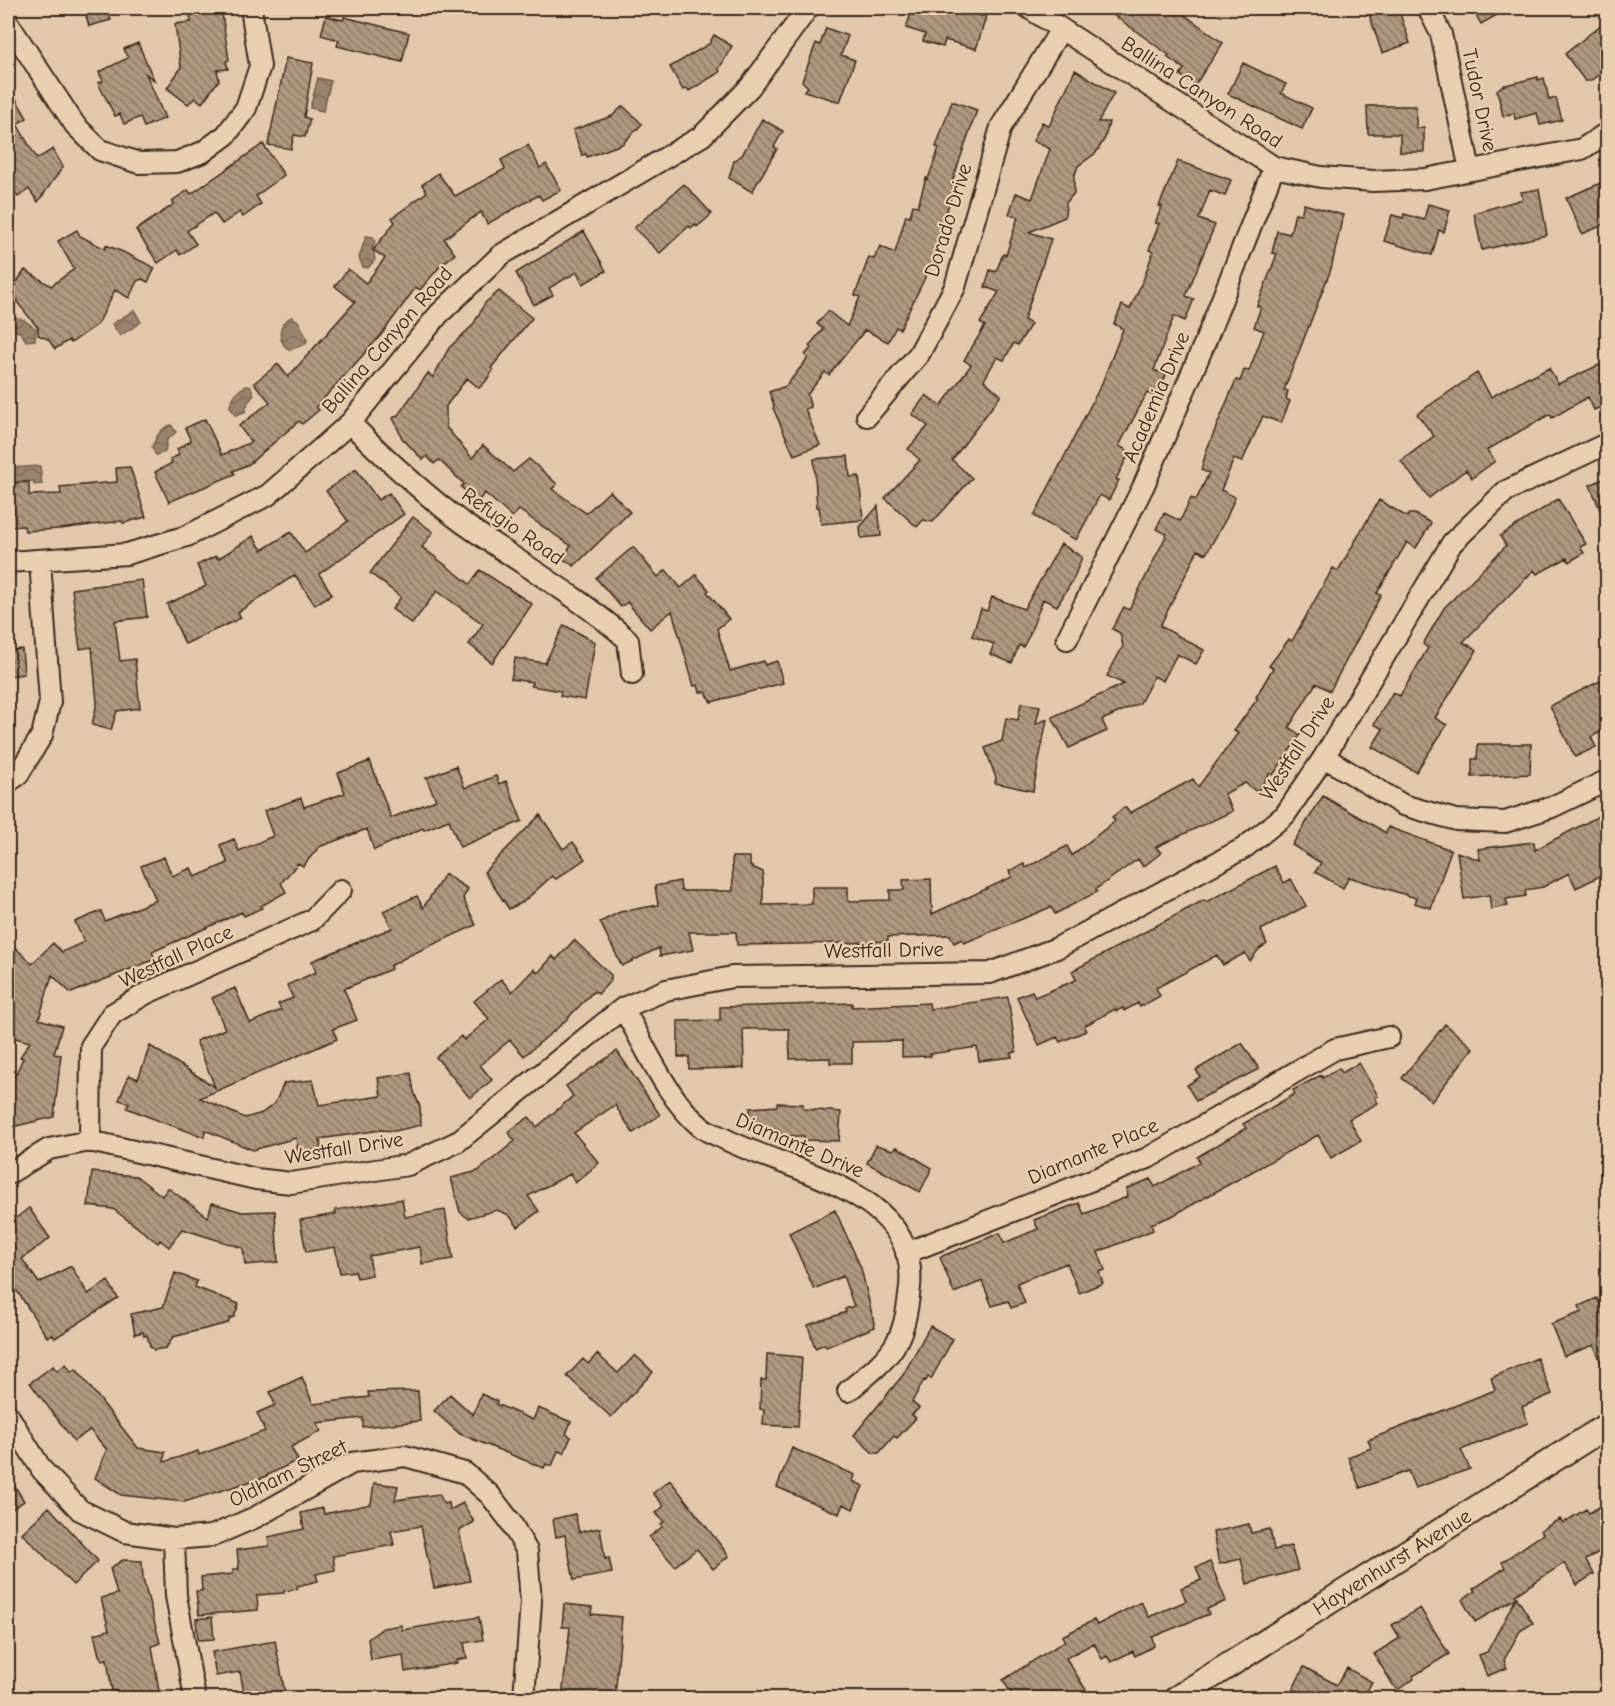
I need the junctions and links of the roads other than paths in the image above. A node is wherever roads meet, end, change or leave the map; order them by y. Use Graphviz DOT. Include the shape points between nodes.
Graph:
graph roads {
  1 [pos="251,8"];
  2 [pos="808,8"];
  3 [pos="1029,8"];
  4 [pos="1428,8"];
  5 [pos="8,23"];
  6 [pos="1061,29"];
  7 [pos="1608,132"];
  8 [pos="1274,167"];
  9 [pos="1470,170"];
  10 [pos="867,416"];
  11 [pos="350,423"];
  12 [pos="1608,443"];
  13 [pos="40,561"];
  14 [pos="8,562"];
  15 [pos="1067,639"];
  16 [pos="632,675"];
  17 [pos="1324,757"];
  18 [pos="1608,780"];
  19 [pos="8,782"];
  20 [pos="341,890"];
  21 [pos="623,1008"];
  22 [pos="1389,1037"];
  23 [pos="90,1141"];
  24 [pos="8,1174"];
  25 [pos="906,1252"];
  26 [pos="848,1391"];
  27 [pos="8,1415"];
  28 [pos="1608,1425"];
  29 [pos="174,1539"];
  30 [pos="195,1698"];
  31 [pos="524,1698"];
  32 [pos="1177,1698"];
  1 -- 5 [label="street" via="260,66 246,108 226,135 203,152 177,162 139,163 100,150 75,125"];
  2 -- 11 [label="street, Ballina Canyon Road" via="750,87 702,136 501,255 439,314"];
  3 -- 6 [label="street, Ballina Canyon Road"];
  4 -- 9 [label="street, Tudor Drive" via="1441,34"];
  6 -- 8 [label="street, Ballina Canyon Road"];
  6 -- 10 [label="street, Dorado Drive" via="1001,127 955,287 919,354"];
  7 -- 9 [label="street, Ballina Canyon Road" via="1582,149"];
  8 -- 9 [label="street, Ballina Canyon Road" via="1321,177 1373,181 1425,179"];
  8 -- 15 [label="street, Academia Drive" via="1144,485"];
  11 -- 13 [label="street, Ballina Canyon Road" via="268,495 187,536 127,554"];
  11 -- 16 [label="street, Refugio Road" via="403,476 454,516 603,618 628,640"];
  12 -- 17 [label="street, Westfall Drive" via="1506,491 1452,543"];
  13 -- 14 [label="street, Ballina Canyon Road"];
  13 -- 19 [label="street" via="50,702 42,735 18,775"];
  17 -- 18 [label="street" via="1403,805 1456,820 1505,822 1552,807"];
  17 -- 21 [label="street, Westfall Drive" via="1285,816 1244,848 1057,948 990,972 732,977 666,990"];
  20 -- 23 [label="street, Westfall Place" via="312,920 147,993 112,1014 92,1046"];
  21 -- 23 [label="street, Westfall Drive" via="457,1142 408,1165 291,1184"];
  21 -- 25 [label="street, Diamante Drive" via="672,1092 701,1127 743,1149 858,1194 896,1230"];
  22 -- 25 [label="street, Diamante Place" via="1335,1049 1148,1158"];
  23 -- 24 [label="street, Westfall Drive" via="49,1149"];
  25 -- 26 [label="street, Diamante Drive" via="910,1281 907,1321 889,1358"];
  27 -- 29 [label="street, Oldham Street" via="42,1470 80,1510 124,1532"];
  28 -- 32 [label="main road, Hayvenhurst Avenue"];
  29 -- 30 [label="street" via="176,1596"];
  29 -- 31 [label="street, Oldham Street" via="212,1536 256,1517 352,1463 405,1456 465,1473 510,1521 527,1551 531,1602"];
}
